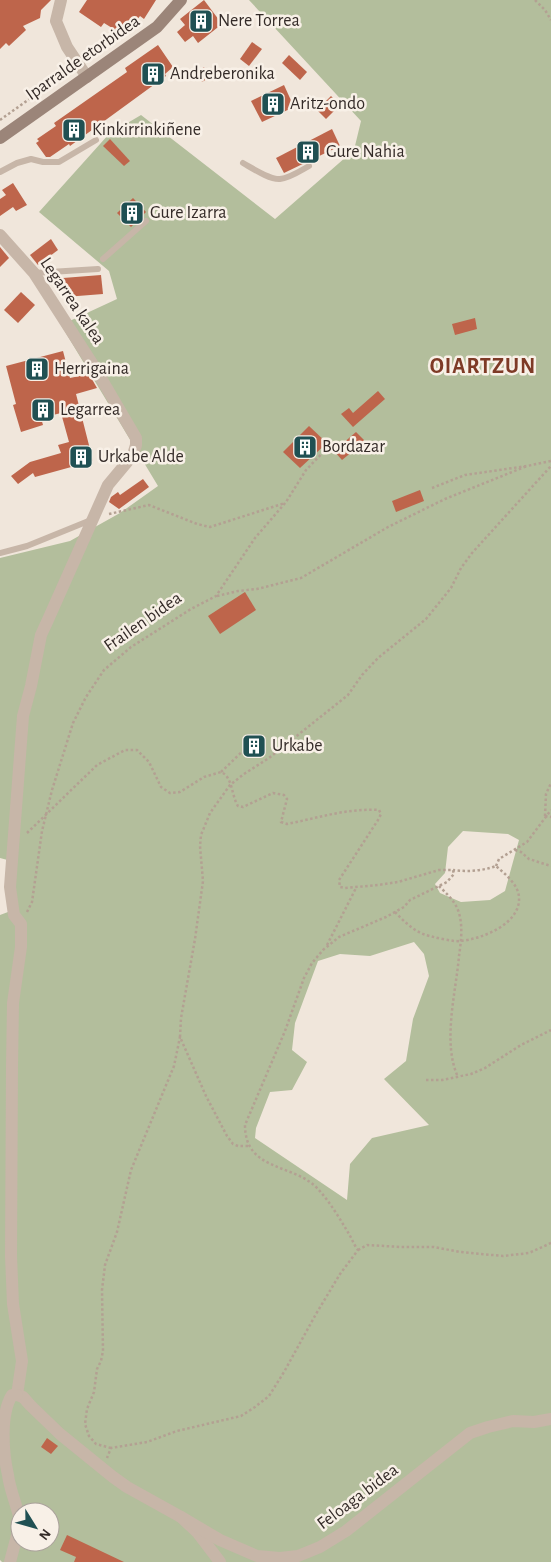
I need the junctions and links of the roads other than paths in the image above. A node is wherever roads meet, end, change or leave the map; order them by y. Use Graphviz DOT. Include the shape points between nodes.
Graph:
graph roads {
  1 [pos="61,0"];
  2 [pos="181,0"];
  3 [pos="87,77"];
  4 [pos="0,138"];
  5 [pos="96,140"];
  6 [pos="243,163"];
  7 [pos="309,166"];
  8 [pos="0,172"];
  9 [pos="146,221"];
  10 [pos="0,235"];
  11 [pos="103,258"];
  12 [pos="98,269"];
  13 [pos="34,273"];
  14 [pos="91,520"];
  15 [pos="0,552"];
  16 [pos="17,1395"];
  17 [pos="551,1419"];
  18 [pos="15,1502"];
  19 [pos="181,1517"];
  20 [pos="220,1562"];
  1 -- 3 [label="street" via="56,21 67,47"];
  2 -- 3 [label="main road, Iparralde etorbidea" via="157,27"];
  3 -- 4 [label="main road, Iparralde etorbidea"];
  5 -- 8 [label="lane" via="60,162 31,159"];
  6 -- 7 [label="lane" via="278,179"];
  9 -- 11 [label="lane"];
  10 -- 13 [label="street, Legarrea kalea"];
  12 -- 13 [label="lane"];
  13 -- 14 [label="street, Legarrea kalea" via="136,438 133,455 108,485"];
  14 -- 15 [label="lane" via="27,546"];
  14 -- 16 [label="street, Legarrea kalea" via="41,635 20,741 10,887 14,915 21,924 13,1003 12,1066 11,1256 13,1304 22,1361"];
  16 -- 18 [label="street" via="8,1400 2,1420 8,1476"];
  16 -- 19 [label="street" via="127,1487"];
  17 -- 19 [label="street, Feloaga bidea" via="513,1421 470,1433 346,1531 298,1556 257,1556 220,1540"];
  19 -- 20 [label="street"];
}
